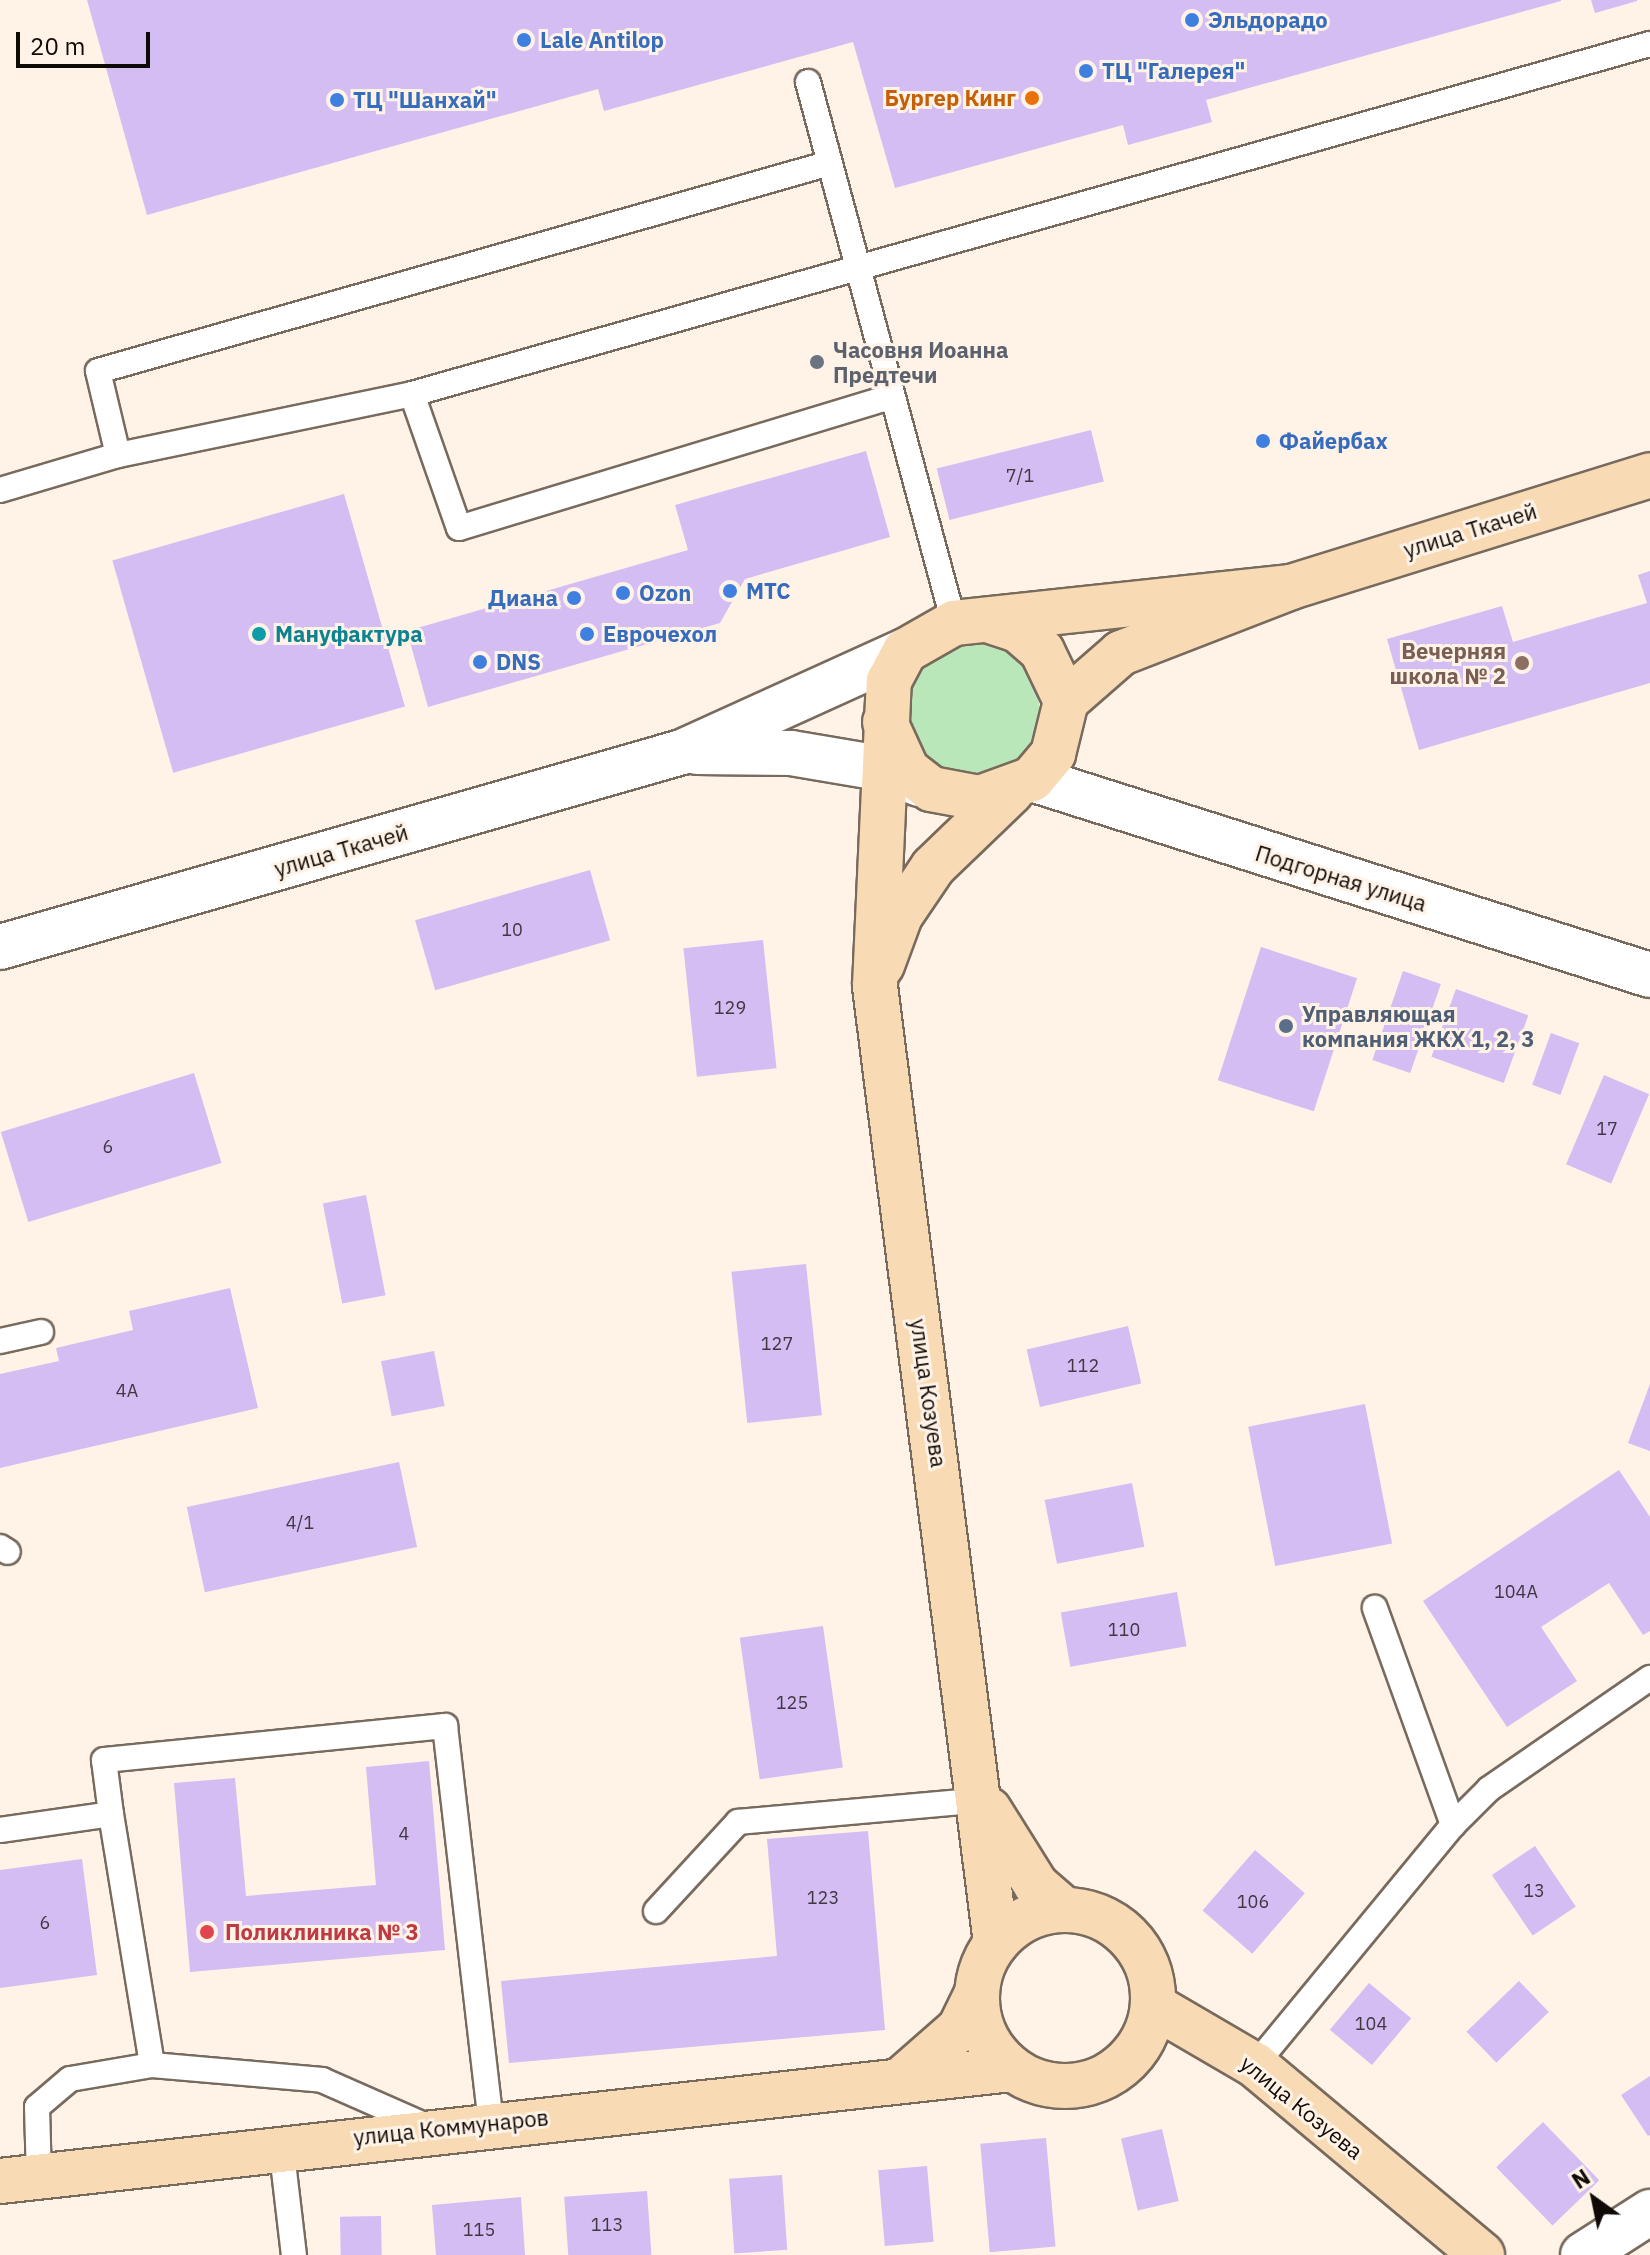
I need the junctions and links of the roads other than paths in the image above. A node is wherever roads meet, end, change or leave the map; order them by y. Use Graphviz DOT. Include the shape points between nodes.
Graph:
graph roads {
  1 [pos="1650,44"];
  2 [pos="808,82"];
  3 [pos="830,163"];
  4 [pos="855,264"];
  5 [pos="412,394"];
  6 [pos="888,398"];
  7 [pos="118,455"];
  8 [pos="1650,475"];
  9 [pos="0,490"];
  10 [pos="1291,587"];
  11 [pos="971,622"];
  12 [pos="905,651"];
  13 [pos="1066,701"];
  14 [pos="883,715"];
  15 [pos="682,752"];
  16 [pos="880,768"];
  17 [pos="1022,785"];
  18 [pos="931,789"];
  19 [pos="0,947"];
  20 [pos="1650,975"];
  21 [pos="875,986"];
  22 [pos="41,1332"];
  23 [pos="0,1341"];
  24 [pos="1375,1608"];
  25 [pos="1650,1678"];
  26 [pos="983,1800"];
  27 [pos="111,1814"];
  28 [pos="1453,1825"];
  29 [pos="0,1830"];
  30 [pos="1064,1909"];
  31 [pos="656,1911"];
  32 [pos="996,1943"];
  33 [pos="976,1995"];
  34 [pos="1154,2006"];
  35 [pos="152,2065"];
  36 [pos="1255,2065"];
  37 [pos="1011,2069"];
  38 [pos="902,2079"];
  39 [pos="491,2123"];
  40 [pos="435,2129"];
  41 [pos="281,2145"];
  42 [pos="20,2180"];
  43 [pos="1650,2212"];
  44 [pos="294,2255"];
  45 [pos="1482,2255"];
  46 [pos="1583,2255"];
  1 -- 4 [label="lane"];
  2 -- 3 [label="lane"];
  3 -- 4 [label="lane"];
  3 -- 7 [label="lane" via="98,371"];
  4 -- 5 [label="lane"];
  4 -- 6 [label="lane"];
  5 -- 6 [label="lane" via="459,528"];
  5 -- 7 [label="lane"];
  6 -- 11 [label="lane"];
  7 -- 9 [label="lane"];
  8 -- 10 [label="street, улица Ткачей"];
  10 -- 11 [label="street, улица Ткачей"];
  10 -- 13 [label="street, улица Ткачей" via="1121,653"];
  11 -- 12 [label="street"];
  11 -- 13 [label="street" via="1018,630 1042,651"];
  12 -- 14 [label="street"];
  12 -- 15 [label="street, улица Ткачей"];
  13 -- 17 [label="street" via="1053,754"];
  14 -- 16 [label="street, улица Козуева"];
  14 -- 18 [label="street" via="891,746"];
  15 -- 16 [label="street, улица Ткачей" via="791,753"];
  15 -- 19 [label="street, улица Ткачей"];
  16 -- 18 [label="street, улица Ткачей"];
  16 -- 21 [label="street, улица Козуева"];
  17 -- 18 [label="street" via="954,798"];
  17 -- 20 [label="street, Подгорная улица"];
  17 -- 21 [label="street, улица Козуева" via="933,867 900,916"];
  21 -- 26 [label="street, улица Козуева"];
  22 -- 23 [label="lane"];
  24 -- 28 [label="lane"];
  25 -- 28 [label="lane" via="1489,1789"];
  26 -- 30 [label="street, улица Козуева" via="1036,1885"];
  26 -- 31 [label="lane" via="738,1822"];
  26 -- 32 [label="street, улица Козуева"];
  27 -- 29 [label="lane"];
  27 -- 35 [label="lane"];
  27 -- 39 [label="lane" via="104,1760 445,1726"];
  28 -- 36 [label="lane"];
  30 -- 32 [label="street" via="1017,1924"];
  30 -- 34 [label="street, улица Козуева" via="1121,1929 1141,1952"];
  32 -- 33 [label="street"];
  33 -- 37 [label="street" via="986,2037"];
  33 -- 38 [label="street" via="960,2028"];
  34 -- 36 [label="street, улица Козуева"];
  34 -- 37 [label="street" via="1144,2039 1120,2067 1085,2085 1046,2085"];
  35 -- 40 [label="lane" via="322,2080"];
  35 -- 42 [label="lane" via="70,2079 37,2107"];
  36 -- 45 [label="street, улица Козуева"];
  37 -- 38 [label="street, улица Коммунаров"];
  38 -- 39 [label="street, улица Коммунаров"];
  39 -- 40 [label="street, улица Коммунаров"];
  40 -- 41 [label="street, улица Коммунаров"];
  41 -- 42 [label="street, улица Коммунаров"];
  41 -- 44 [label="lane"];
  43 -- 46 [label="street"];
}
